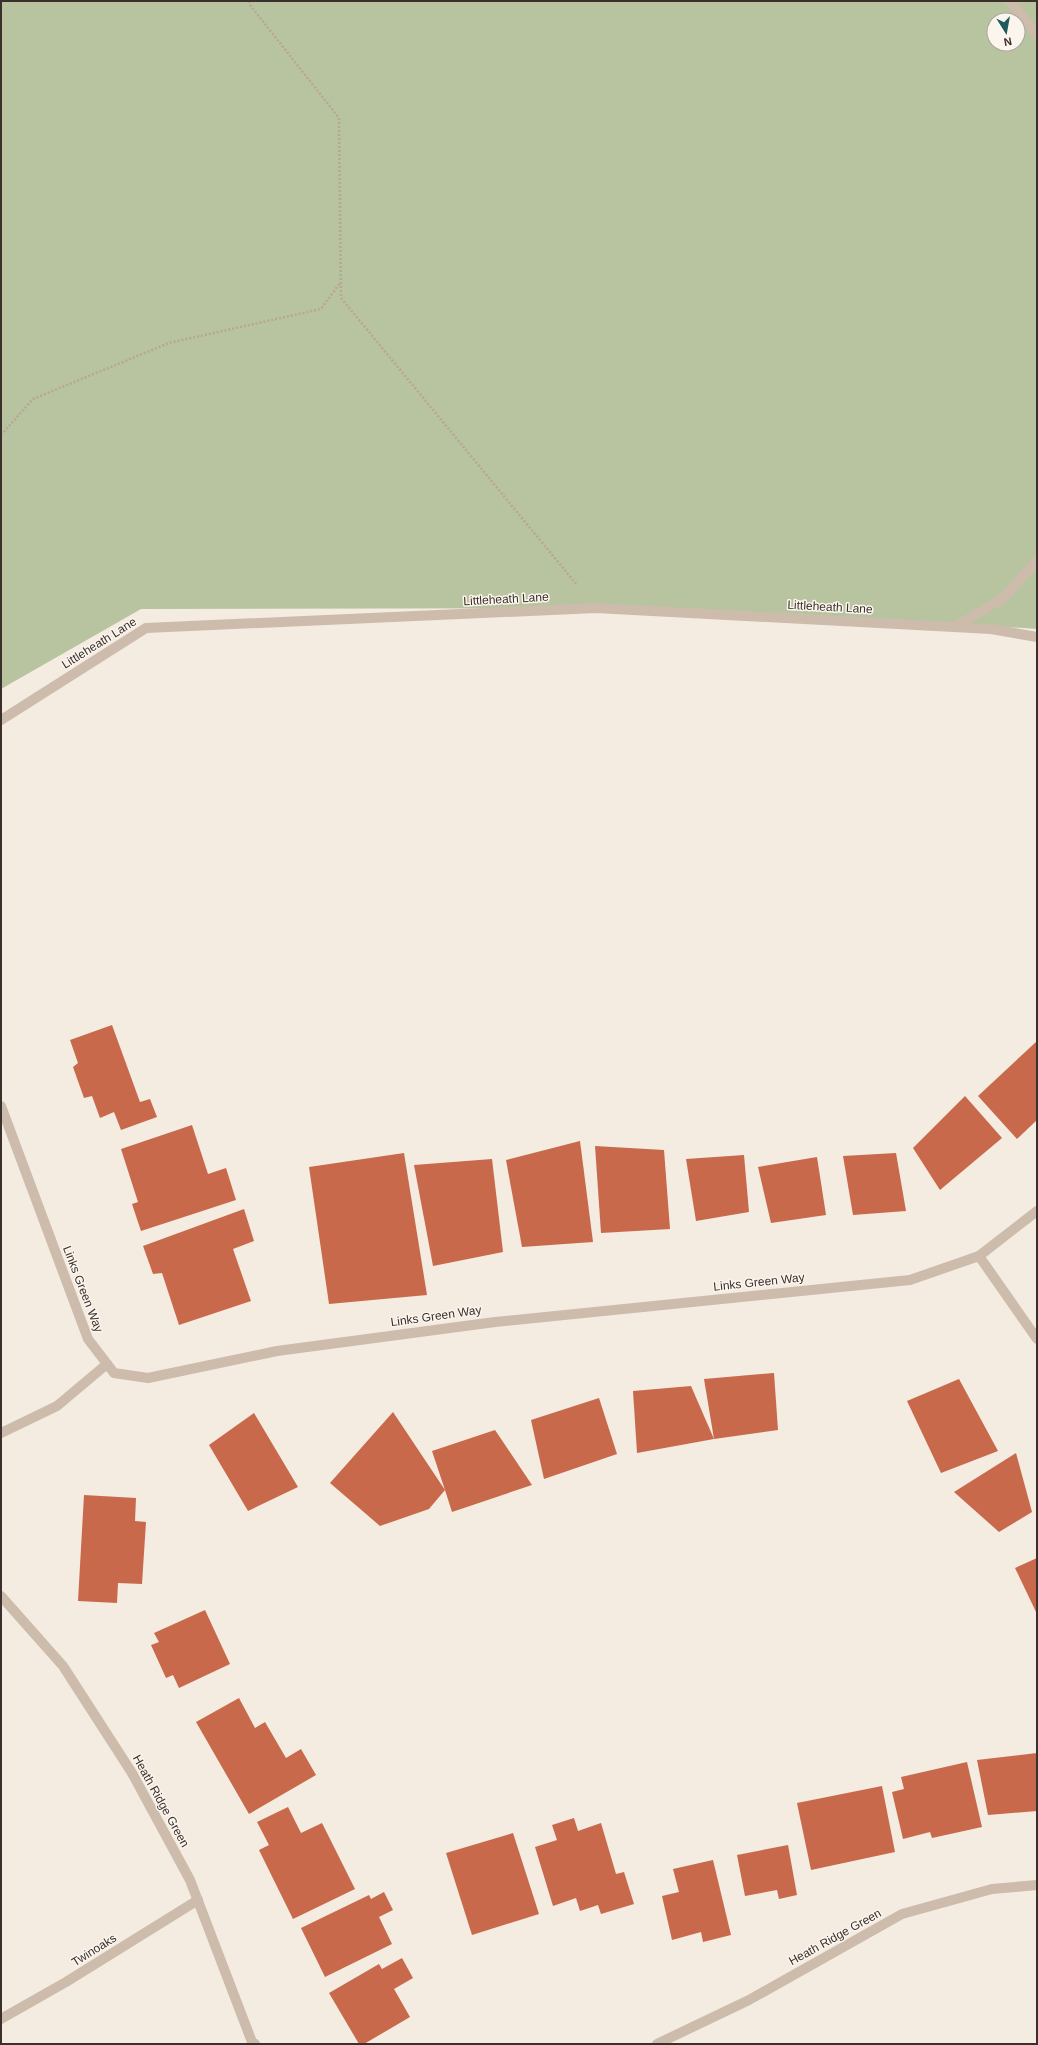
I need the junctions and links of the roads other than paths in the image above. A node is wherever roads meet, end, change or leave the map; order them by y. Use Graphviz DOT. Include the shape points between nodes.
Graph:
graph roads {
  1 [pos="1010,1"];
  2 [pos="1037,35"];
  3 [pos="1037,562"];
  4 [pos="954,627"];
  5 [pos="1037,637"];
  6 [pos="1,720"];
  7 [pos="1,1106"];
  8 [pos="1037,1211"];
  9 [pos="979,1256"];
  10 [pos="1037,1339"];
  11 [pos="107,1364"];
  12 [pos="1,1432"];
  13 [pos="1,1596"];
  14 [pos="1037,1885"];
  15 [pos="198,1900"];
  16 [pos="1,2020"];
  17 [pos="255,2044"];
  18 [pos="657,2044"];
  1 -- 2 [label="street"];
  3 -- 4 [label="street" via="1002,599"];
  4 -- 5 [label="street, Littleheath Lane" via="991,629"];
  4 -- 6 [label="street, Littleheath Lane" via="596,608 146,628"];
  7 -- 11 [label="street, Links Green Way" via="88,1339"];
  8 -- 9 [label="street, Links Green Way"];
  9 -- 10 [label="street"];
  9 -- 11 [label="street, Links Green Way" via="910,1280 480,1324 277,1351 148,1378 114,1373"];
  11 -- 12 [label="street" via="57,1406"];
  13 -- 15 [label="street, Heath Ridge Green" via="67,1672 132,1773 190,1880"];
  14 -- 18 [label="street, Heath Ridge Green" via="992,1889 902,1914 749,2000"];
  15 -- 16 [label="street, Twinoaks"];
  15 -- 17 [label="street, Heath Ridge Green" via="252,2042"];
}
